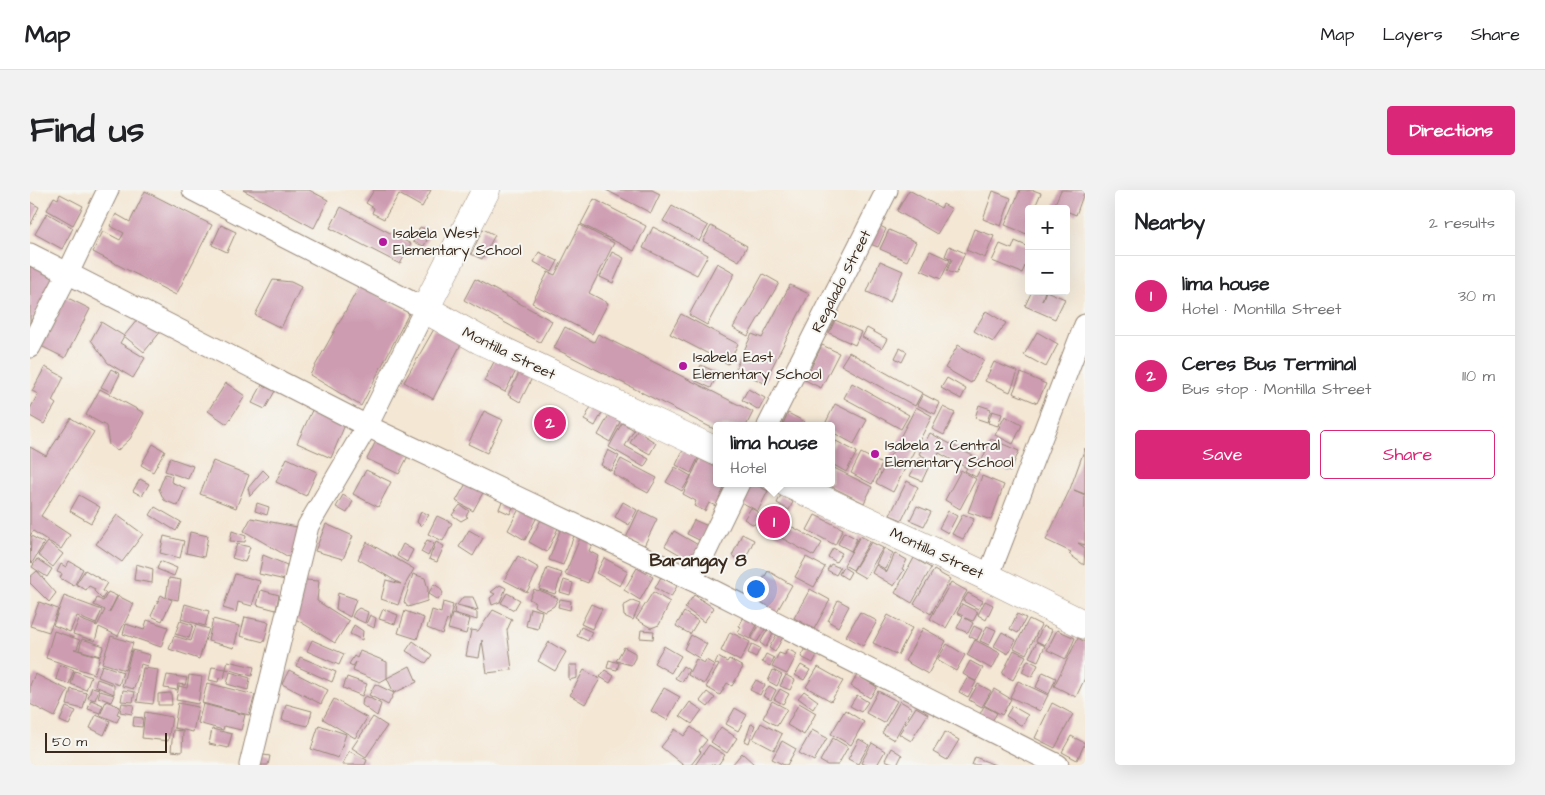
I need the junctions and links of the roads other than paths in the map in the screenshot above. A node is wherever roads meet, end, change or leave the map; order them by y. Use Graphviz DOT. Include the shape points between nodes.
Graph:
graph roads {
  1 [pos="108,190"];
  2 [pos="193,190"];
  3 [pos="486,190"];
  4 [pos="887,190"];
  5 [pos="30,254"];
  6 [pos="68,274"];
  7 [pos="425,309"];
  8 [pos="1085,325"];
  9 [pos="30,347"];
  10 [pos="770,422"];
  11 [pos="367,426"];
  12 [pos="713,450"];
  13 [pos="737,487"];
  14 [pos="796,487"];
  15 [pos="988,577"];
  16 [pos="692,580"];
  17 [pos="1085,626"];
  18 [pos="250,765"];
  19 [pos="1058,765"];
  1 -- 6 [label="street"];
  2 -- 7 [label="street"];
  3 -- 7 [label="main road"];
  4 -- 10 [label="street, Regalado Street"];
  5 -- 6 [label="street"];
  6 -- 9 [label="street"];
  6 -- 11 [label="street"];
  7 -- 11 [label="street"];
  7 -- 12 [label="main road, Montilla Street" via="480,340"];
  8 -- 15 [label="street"];
  11 -- 16 [label="street"];
  11 -- 18 [label="street" via="308,526"];
  13 -- 16 [label="street"];
  14 -- 15 [label="main road, Montilla Street"];
  15 -- 17 [label="main road, Montilla Street"];
  16 -- 19 [label="street"];
}
